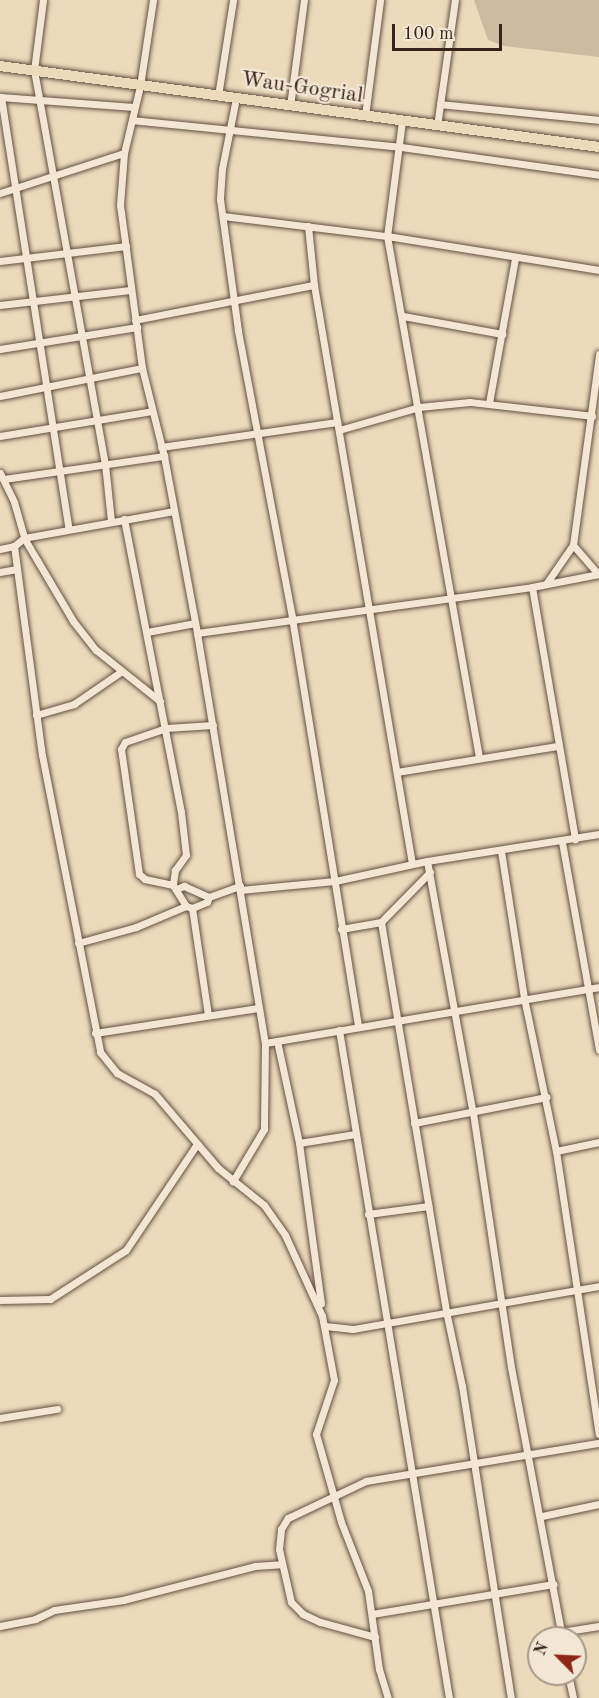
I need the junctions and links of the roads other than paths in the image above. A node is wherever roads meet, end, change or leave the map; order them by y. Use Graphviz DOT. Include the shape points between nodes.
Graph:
graph roads {
  1 [pos="43,0"];
  2 [pos="144,0"];
  3 [pos="233,0"];
  4 [pos="304,0"];
  5 [pos="380,0"];
  6 [pos="454,0"];
  7 [pos="153,1"];
  8 [pos="0,66"];
  9 [pos="34,70"];
  10 [pos="140,86"];
  11 [pos="218,96"];
  12 [pos="1,97"];
  13 [pos="237,98"];
  14 [pos="39,99"];
  15 [pos="440,104"];
  16 [pos="290,106"];
  17 [pos="134,107"];
  18 [pos="365,116"];
  19 [pos="132,120"];
  20 [pos="599,120"];
  21 [pos="402,121"];
  22 [pos="437,126"];
  23 [pos="230,131"];
  24 [pos="401,147"];
  25 [pos="597,148"];
  26 [pos="124,153"];
  27 [pos="51,175"];
  28 [pos="599,175"];
  29 [pos="14,187"];
  30 [pos="0,193"];
  31 [pos="223,216"];
  32 [pos="308,226"];
  33 [pos="387,236"];
  34 [pos="126,246"];
  35 [pos="65,253"];
  36 [pos="27,256"];
  37 [pos="515,258"];
  38 [pos="0,261"];
  39 [pos="599,270"];
  40 [pos="314,285"];
  41 [pos="130,290"];
  42 [pos="74,294"];
  43 [pos="33,301"];
  44 [pos="234,302"];
  45 [pos="0,305"];
  46 [pos="403,316"];
  47 [pos="136,324"];
  48 [pos="502,334"];
  49 [pos="82,336"];
  50 [pos="40,343"];
  51 [pos="0,349"];
  52 [pos="599,354"];
  53 [pos="142,368"];
  54 [pos="598,370"];
  55 [pos="88,377"];
  56 [pos="48,386"];
  57 [pos="0,396"];
  58 [pos="489,403"];
  59 [pos="418,407"];
  60 [pos="152,411"];
  61 [pos="592,416"];
  62 [pos="96,420"];
  63 [pos="338,426"];
  64 [pos="55,427"];
  65 [pos="259,433"];
  66 [pos="0,436"];
  67 [pos="161,447"];
  68 [pos="164,456"];
  69 [pos="105,464"];
  70 [pos="61,473"];
  71 [pos="2,476"];
  72 [pos="174,511"];
  73 [pos="124,519"];
  74 [pos="111,521"];
  75 [pos="69,530"];
  76 [pos="24,538"];
  77 [pos="573,545"];
  78 [pos="14,546"];
  79 [pos="0,549"];
  80 [pos="17,569"];
  81 [pos="0,572"];
  82 [pos="598,574"];
  83 [pos="546,584"];
  84 [pos="532,587"];
  85 [pos="451,598"];
  86 [pos="368,611"];
  87 [pos="292,618"];
  88 [pos="195,623"];
  89 [pos="147,633"];
  90 [pos="197,633"];
  91 [pos="122,672"];
  92 [pos="160,701"];
  93 [pos="36,715"];
  94 [pos="213,725"];
  95 [pos="166,728"];
  96 [pos="556,746"];
  97 [pos="479,757"];
  98 [pos="397,772"];
  99 [pos="599,834"];
  100 [pos="575,839"];
  101 [pos="562,842"];
  102 [pos="501,851"];
  103 [pos="427,861"];
  104 [pos="412,864"];
  105 [pos="430,872"];
  106 [pos="335,881"];
  107 [pos="175,887"];
  108 [pos="240,888"];
  109 [pos="209,897"];
  110 [pos="189,907"];
  111 [pos="381,922"];
  112 [pos="341,928"];
  113 [pos="78,943"];
  114 [pos="599,987"];
  115 [pos="588,988"];
  116 [pos="524,998"];
  117 [pos="258,1008"];
  118 [pos="456,1011"];
  119 [pos="208,1015"];
  120 [pos="397,1020"];
  121 [pos="358,1027"];
  122 [pos="339,1030"];
  123 [pos="95,1032"];
  124 [pos="277,1041"];
  125 [pos="265,1043"];
  126 [pos="599,1050"];
  127 [pos="546,1097"];
  128 [pos="473,1113"];
  129 [pos="414,1124"];
  130 [pos="355,1134"];
  131 [pos="599,1142"];
  132 [pos="299,1143"];
  133 [pos="197,1144"];
  134 [pos="556,1151"];
  135 [pos="233,1181"];
  136 [pos="428,1206"];
  137 [pos="368,1214"];
  138 [pos="599,1286"];
  139 [pos="578,1290"];
  140 [pos="0,1300"];
  141 [pos="501,1302"];
  142 [pos="446,1311"];
  143 [pos="322,1316"];
  144 [pos="386,1322"];
  145 [pos="325,1326"];
  146 [pos="57,1409"];
  147 [pos="0,1418"];
  148 [pos="599,1434"];
  149 [pos="599,1443"];
  150 [pos="529,1455"];
  151 [pos="474,1463"];
  152 [pos="413,1472"];
  153 [pos="337,1496"];
  154 [pos="599,1504"];
  155 [pos="542,1516"];
  156 [pos="281,1564"];
  157 [pos="554,1584"];
  158 [pos="494,1594"];
  159 [pos="434,1604"];
  160 [pos="372,1614"];
  161 [pos="0,1626"];
  162 [pos="561,1626"];
  163 [pos="375,1637"];
  164 [pos="388,1698"];
  165 [pos="449,1698"];
  166 [pos="511,1698"];
  1 -- 9 [label="street"];
  2 -- 7 [label="street"];
  3 -- 11 [label="street"];
  4 -- 16 [label="street"];
  5 -- 18 [label="street"];
  6 -- 15 [label="street"];
  7 -- 10 [label="street"];
  8 -- 9 [label="main road, Wau-Gogrial"];
  9 -- 10 [label="main road, Wau-Gogrial"];
  9 -- 14 [label="street"];
  10 -- 11 [label="main road, Wau-Gogrial"];
  10 -- 17 [label="street"];
  11 -- 13 [label="main road, Wau-Gogrial"];
  12 -- 14 [label="street"];
  12 -- 29 [label="street"];
  13 -- 16 [label="main road, Wau-Gogrial"];
  13 -- 23 [label="street"];
  14 -- 17 [label="street"];
  14 -- 27 [label="street"];
  15 -- 20 [label="street"];
  15 -- 22 [label="street"];
  16 -- 18 [label="main road, Wau-Gogrial"];
  17 -- 19 [label="street"];
  18 -- 21 [label="main road, Wau-Gogrial"];
  19 -- 23 [label="street"];
  19 -- 26 [label="street"];
  21 -- 22 [label="main road, Wau-Gogrial"];
  21 -- 24 [label="street"];
  22 -- 25 [label="main road, Wau-Gogrial"];
  23 -- 24 [label="street"];
  23 -- 31 [label="street" via="219,186"];
  24 -- 28 [label="street"];
  24 -- 33 [label="street"];
  26 -- 27 [label="street" via="95,165"];
  26 -- 34 [label="street" via="120,205"];
  27 -- 29 [label="street"];
  27 -- 35 [label="street"];
  29 -- 30 [label="street"];
  29 -- 36 [label="street"];
  31 -- 32 [label="street"];
  31 -- 44 [label="street"];
  32 -- 33 [label="street"];
  32 -- 40 [label="street"];
  33 -- 37 [label="street"];
  33 -- 46 [label="street"];
  34 -- 35 [label="street"];
  34 -- 41 [label="street"];
  35 -- 36 [label="street"];
  35 -- 42 [label="street"];
  36 -- 38 [label="street"];
  36 -- 43 [label="street"];
  37 -- 39 [label="street"];
  37 -- 48 [label="street"];
  40 -- 44 [label="street"];
  40 -- 63 [label="street"];
  41 -- 42 [label="street"];
  41 -- 47 [label="street"];
  42 -- 43 [label="street"];
  42 -- 49 [label="street"];
  43 -- 45 [label="street"];
  43 -- 50 [label="street"];
  44 -- 47 [label="street"];
  44 -- 65 [label="street"];
  46 -- 48 [label="street"];
  46 -- 59 [label="street"];
  47 -- 49 [label="street"];
  47 -- 53 [label="street"];
  48 -- 58 [label="street"];
  49 -- 50 [label="street"];
  49 -- 55 [label="street"];
  50 -- 51 [label="street"];
  50 -- 56 [label="street"];
  52 -- 54 [label="street"];
  53 -- 55 [label="street"];
  53 -- 60 [label="street"];
  54 -- 61 [label="street"];
  55 -- 56 [label="street"];
  55 -- 62 [label="street"];
  56 -- 57 [label="street"];
  56 -- 64 [label="street"];
  58 -- 59 [label="street"];
  58 -- 61 [label="street"];
  59 -- 63 [label="street"];
  59 -- 85 [label="street"];
  60 -- 62 [label="street"];
  60 -- 67 [label="street"];
  61 -- 77 [label="street"];
  62 -- 64 [label="street"];
  62 -- 69 [label="street"];
  63 -- 65 [label="street"];
  63 -- 86 [label="street"];
  64 -- 66 [label="street"];
  64 -- 70 [label="street"];
  65 -- 67 [label="street"];
  65 -- 87 [label="street"];
  67 -- 68 [label="street"];
  68 -- 69 [label="street"];
  68 -- 72 [label="street"];
  69 -- 70 [label="street"];
  69 -- 74 [label="street"];
  70 -- 71 [label="street"];
  70 -- 75 [label="street"];
  71 -- 76 [label="street"];
  72 -- 73 [label="street"];
  72 -- 88 [label="street"];
  73 -- 74 [label="street"];
  73 -- 89 [label="street"];
  74 -- 75 [label="street"];
  75 -- 76 [label="street"];
  76 -- 78 [label="street"];
  76 -- 91 [label="street" via="73,621 96,650"];
  77 -- 82 [label="street"];
  77 -- 83 [label="street"];
  78 -- 79 [label="street"];
  78 -- 80 [label="street"];
  80 -- 81 [label="street"];
  80 -- 93 [label="street"];
  82 -- 83 [label="street"];
  83 -- 84 [label="street"];
  84 -- 85 [label="street"];
  84 -- 96 [label="street"];
  85 -- 86 [label="street"];
  85 -- 97 [label="street"];
  86 -- 87 [label="street"];
  86 -- 98 [label="street"];
  87 -- 90 [label="street"];
  87 -- 106 [label="street"];
  88 -- 89 [label="street"];
  88 -- 90 [label="street"];
  89 -- 92 [label="street"];
  90 -- 94 [label="street"];
  91 -- 92 [label="street"];
  91 -- 93 [label="street" via="74,704"];
  92 -- 95 [label="street"];
  93 -- 113 [label="street"];
  94 -- 95 [label="street"];
  94 -- 108 [label="street"];
  95 -- 107 [label="street" via="186,855 175,870"];
  95 -- 107 [label="street" via="126,742 121,753 139,874"];
  96 -- 97 [label="street"];
  96 -- 100 [label="street"];
  97 -- 98 [label="street"];
  98 -- 104 [label="street"];
  99 -- 100 [label="street"];
  100 -- 101 [label="street"];
  101 -- 102 [label="street"];
  101 -- 115 [label="street"];
  102 -- 103 [label="street"];
  102 -- 116 [label="street"];
  103 -- 104 [label="street"];
  103 -- 105 [label="street"];
  104 -- 106 [label="street"];
  105 -- 111 [label="street"];
  105 -- 118 [label="street"];
  106 -- 108 [label="street"];
  106 -- 112 [label="street"];
  107 -- 109 [label="street" via="184,886"];
  107 -- 110 [label="street"];
  108 -- 109 [label="street"];
  108 -- 117 [label="street"];
  109 -- 110 [label="street" via="207,902"];
  110 -- 113 [label="street"];
  110 -- 119 [label="street"];
  111 -- 112 [label="street"];
  111 -- 120 [label="street"];
  112 -- 121 [label="street"];
  113 -- 123 [label="street"];
  114 -- 115 [label="street"];
  115 -- 116 [label="street"];
  115 -- 126 [label="street"];
  116 -- 118 [label="street"];
  116 -- 127 [label="street"];
  117 -- 119 [label="street"];
  117 -- 125 [label="street"];
  118 -- 120 [label="street"];
  118 -- 128 [label="street"];
  119 -- 123 [label="street"];
  120 -- 121 [label="street"];
  120 -- 129 [label="street"];
  121 -- 122 [label="street"];
  122 -- 124 [label="street"];
  122 -- 130 [label="street"];
  123 -- 133 [label="street" via="108,1065 155,1094"];
  124 -- 125 [label="street"];
  124 -- 132 [label="street"];
  125 -- 135 [label="street" via="264,1129"];
  127 -- 128 [label="street"];
  127 -- 134 [label="street"];
  128 -- 129 [label="street"];
  128 -- 141 [label="street"];
  129 -- 136 [label="street"];
  130 -- 132 [label="street"];
  130 -- 137 [label="street"];
  131 -- 134 [label="street"];
  132 -- 143 [label="street"];
  133 -- 135 [label="street"];
  133 -- 140 [label="street" via="126,1250 96,1273 50,1299"];
  134 -- 139 [label="street"];
  135 -- 143 [label="street" via="264,1204 280,1226"];
  136 -- 137 [label="street"];
  136 -- 142 [label="street"];
  137 -- 144 [label="street"];
  138 -- 139 [label="street"];
  139 -- 141 [label="street"];
  139 -- 148 [label="street"];
  141 -- 142 [label="street"];
  141 -- 150 [label="street"];
  142 -- 144 [label="street"];
  142 -- 151 [label="street"];
  143 -- 145 [label="street"];
  144 -- 145 [label="street" via="353,1329"];
  144 -- 152 [label="street"];
  145 -- 153 [label="street" via="334,1380 316,1434"];
  146 -- 147 [label="street"];
  149 -- 150 [label="street"];
  150 -- 151 [label="street"];
  150 -- 155 [label="street"];
  151 -- 152 [label="street"];
  151 -- 158 [label="street"];
  152 -- 153 [label="street" via="366,1481"];
  152 -- 159 [label="street"];
  153 -- 156 [label="street" via="285,1522 279,1538"];
  153 -- 160 [label="street"];
  154 -- 155 [label="street"];
  155 -- 157 [label="street"];
  156 -- 161 [label="street" via="255,1566 123,1600 54,1610 35,1619"];
  156 -- 163 [label="street" via="291,1602 303,1614"];
  157 -- 158 [label="street"];
  157 -- 162 [label="street"];
  158 -- 159 [label="street"];
  158 -- 166 [label="street"];
  159 -- 160 [label="street"];
  159 -- 165 [label="street"];
  160 -- 163 [label="street"];
  163 -- 164 [label="street"];
}
